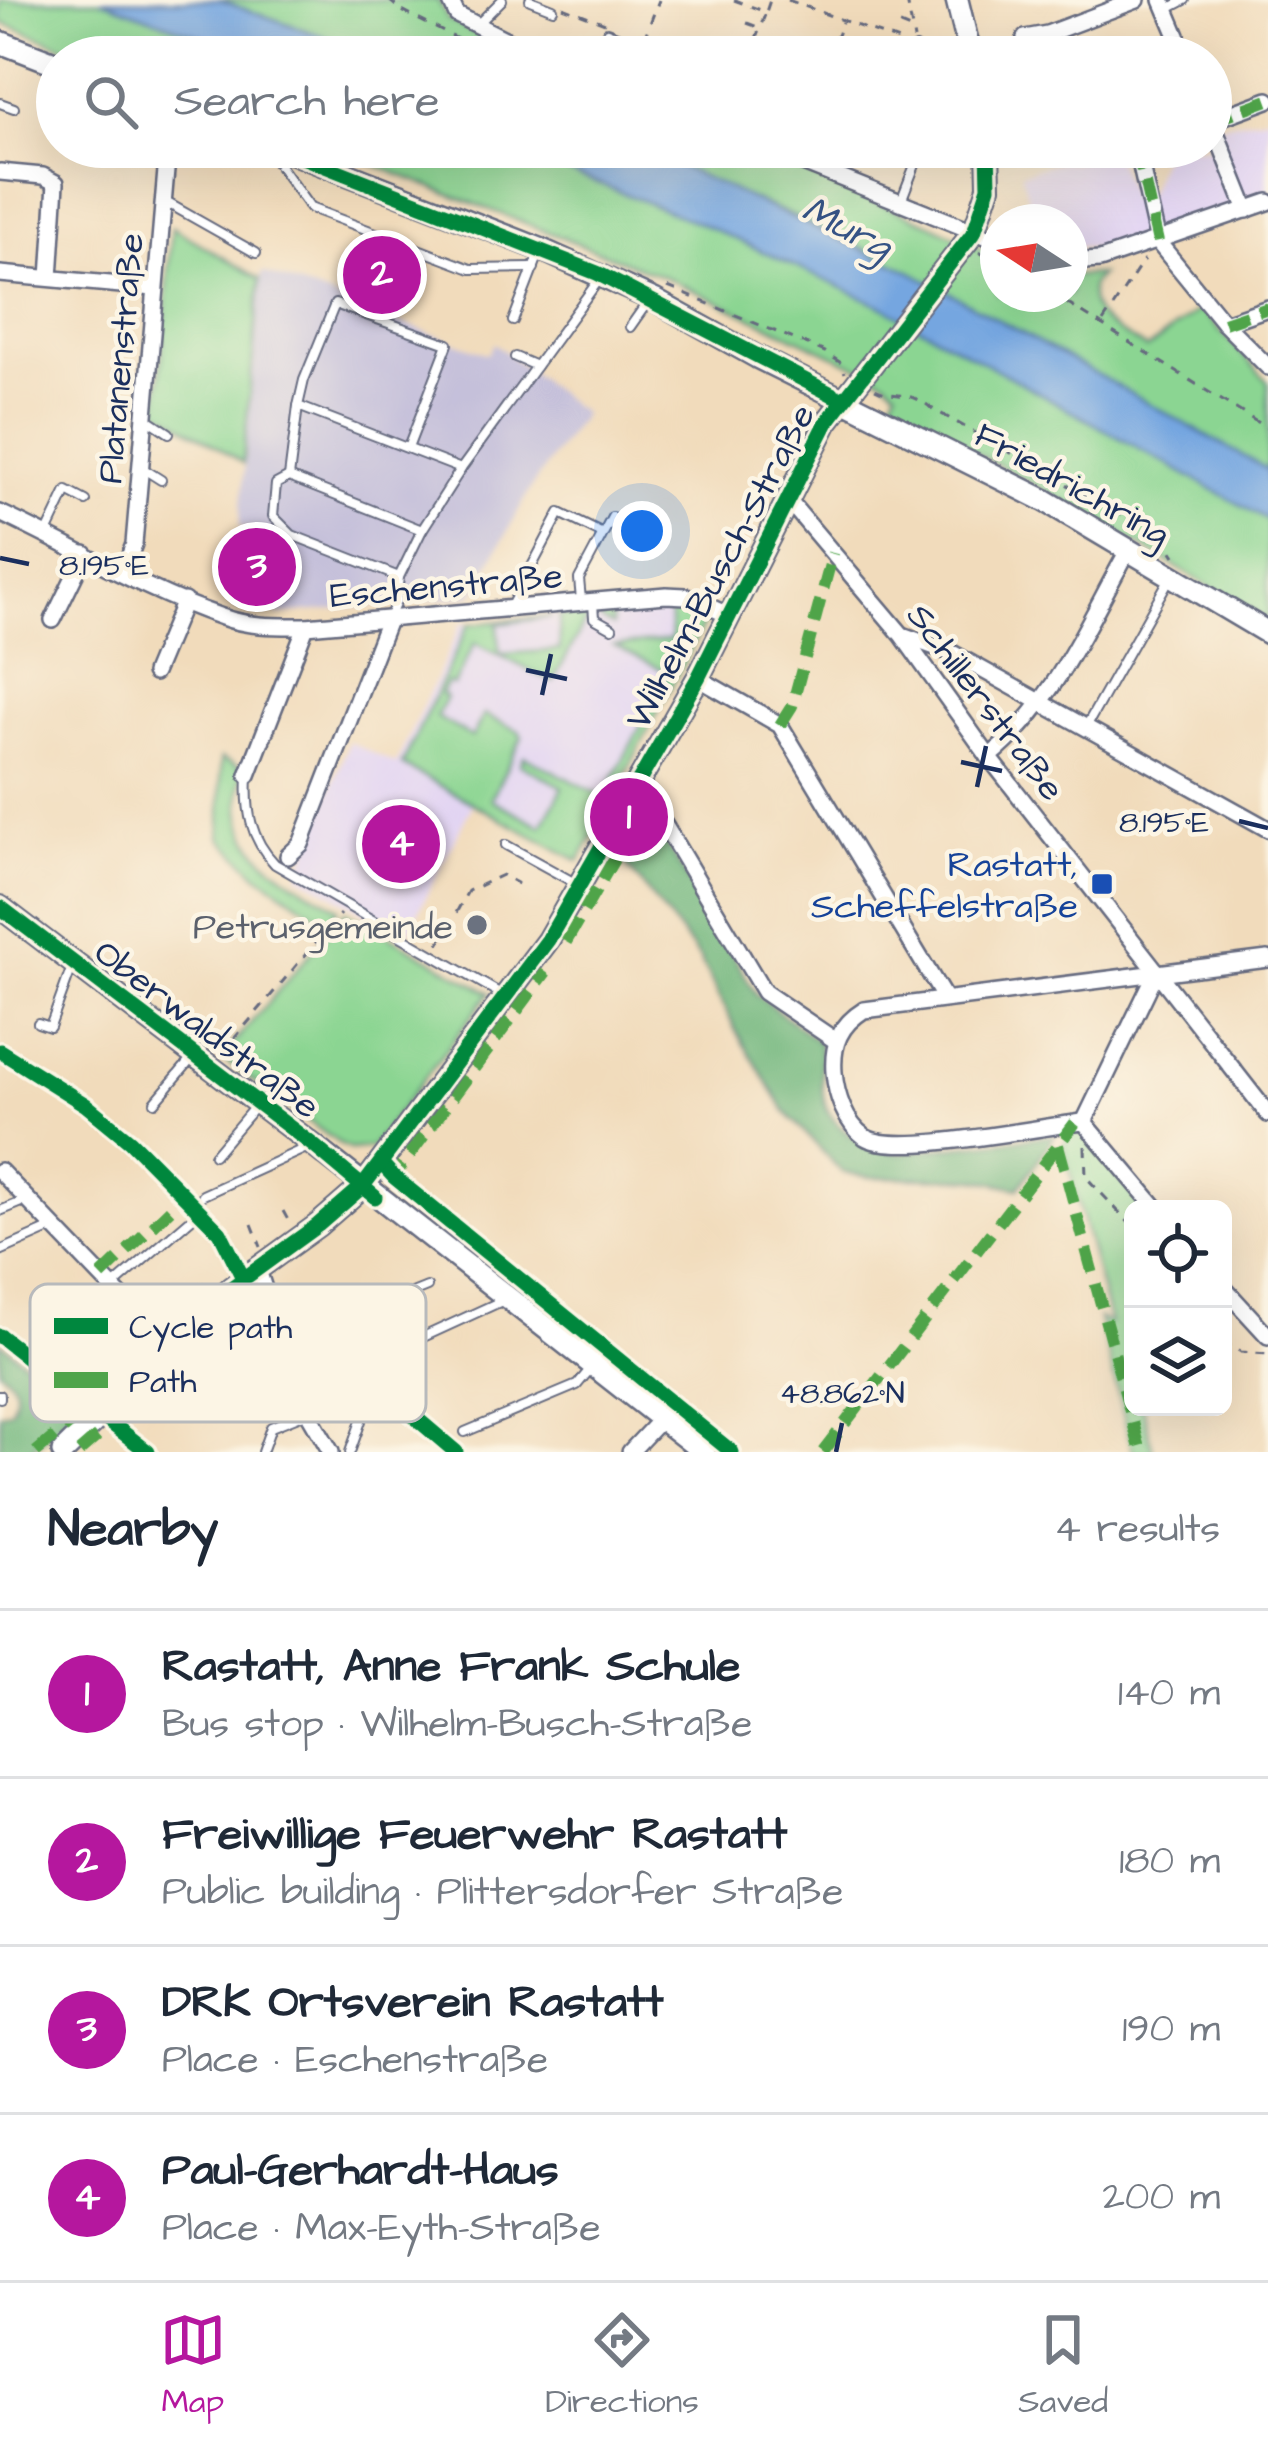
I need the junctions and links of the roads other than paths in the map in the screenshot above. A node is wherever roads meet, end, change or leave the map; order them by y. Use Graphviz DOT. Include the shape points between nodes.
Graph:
graph roads {
  1 [pos="502,0"];
  2 [pos="530,0"];
  3 [pos="958,0"];
  4 [pos="1137,0"];
  5 [pos="1185,0"];
  6 [pos="1164,5"];
  7 [pos="452,6"];
  8 [pos="553,9"];
  9 [pos="476,25"];
  10 [pos="608,32"];
  11 [pos="498,36"];
  12 [pos="616,36"];
  13 [pos="966,36"];
  14 [pos="1033,36"];
  15 [pos="1177,36"];
  16 [pos="1,47"];
  17 [pos="36,58"];
  18 [pos="1268,100"];
  19 [pos="0,103"];
  20 [pos="14,108"];
  21 [pos="1232,113"];
  22 [pos="166,168"];
  23 [pos="281,168"];
  24 [pos="326,168"];
  25 [pos="815,168"];
  26 [pos="914,168"];
  27 [pos="988,168"];
  28 [pos="1141,168"];
  29 [pos="1230,168"];
  30 [pos="0,172"];
  31 [pos="162,200"];
  32 [pos="901,202"];
  33 [pos="1268,202"];
  34 [pos="1247,210"];
  35 [pos="966,242"];
  36 [pos="980,242"];
  37 [pos="1158,242"];
  38 [pos="256,253"];
  39 [pos="537,258"];
  40 [pos="1088,261"];
  41 [pos="0,274"];
  42 [pos="602,275"];
  43 [pos="50,278"];
  44 [pos="154,288"];
  45 [pos="650,298"];
  46 [pos="1268,308"];
  47 [pos="514,321"];
  48 [pos="1224,323"];
  49 [pos="630,327"];
  50 [pos="515,357"];
  51 [pos="536,366"];
  52 [pos="1268,367"];
  53 [pos="841,399"];
  54 [pos="298,406"];
  55 [pos="144,416"];
  56 [pos="169,433"];
  57 [pos="408,448"];
  58 [pos="140,466"];
  59 [pos="461,469"];
  60 [pos="289,477"];
  61 [pos="161,480"];
  62 [pos="787,499"];
  63 [pos="86,501"];
  64 [pos="0,513"];
  65 [pos="612,517"];
  66 [pos="422,530"];
  67 [pos="603,534"];
  68 [pos="46,535"];
  69 [pos="1129,550"];
  70 [pos="85,554"];
  71 [pos="1174,567"];
  72 [pos="123,573"];
  73 [pos="399,577"];
  74 [pos="184,602"];
  75 [pos="587,602"];
  76 [pos="511,608"];
  77 [pos="730,616"];
  78 [pos="52,620"];
  79 [pos="388,620"];
  80 [pos="305,626"];
  81 [pos="612,628"];
  82 [pos="1268,633"];
  83 [pos="902,635"];
  84 [pos="154,673"];
  85 [pos="698,678"];
  86 [pos="1040,704"];
  87 [pos="1085,728"];
  88 [pos="989,757"];
  89 [pos="248,775"];
  90 [pos="633,790"];
  91 [pos="1268,829"];
  92 [pos="510,848"];
  93 [pos="281,860"];
  94 [pos="581,887"];
  95 [pos="2,914"];
  96 [pos="1268,959"];
  97 [pos="73,963"];
  98 [pos="1157,971"];
  99 [pos="506,997"];
  100 [pos="945,998"];
  101 [pos="38,1023"];
  102 [pos="836,1041"];
  103 [pos="202,1061"];
  104 [pos="155,1102"];
  105 [pos="258,1103"];
  106 [pos="1268,1114"];
  107 [pos="1084,1122"];
  108 [pos="313,1145"];
  109 [pos="214,1155"];
  110 [pos="0,1171"];
  111 [pos="363,1186"];
  112 [pos="203,1196"];
  113 [pos="29,1199"];
  114 [pos="1149,1200"];
  115 [pos="0,1211"];
  116 [pos="200,1211"];
  117 [pos="53,1227"];
  118 [pos="0,1252"];
  119 [pos="261,1263"];
  120 [pos="109,1284"];
  121 [pos="127,1284"];
  122 [pos="238,1284"];
  123 [pos="266,1284"];
  124 [pos="1232,1297"];
  125 [pos="507,1298"];
  126 [pos="426,1335"];
  127 [pos="1268,1336"];
  128 [pos="593,1366"];
  129 [pos="661,1419"];
  130 [pos="94,1422"];
  131 [pos="284,1422"];
  132 [pos="312,1422"];
  133 [pos="362,1422"];
  134 [pos="465,1432"];
  135 [pos="326,1449"];
  136 [pos="63,1452"];
  137 [pos="262,1452"];
  138 [pos="350,1452"];
  139 [pos="630,1452"];
  140 [pos="704,1452"];
  1 -- 9 [label="lane"];
  2 -- 8 [label="lane"];
  3 -- 13 [label="street"];
  4 -- 14 [label="street"];
  5 -- 6 [label="lane"];
  6 -- 15 [label="street"];
  7 -- 9 [label="street"];
  9 -- 11 [label="street"];
  10 -- 12 [label="lane"];
  16 -- 17 [label="street"];
  18 -- 21 [label="street"];
  19 -- 20 [label="lane"];
  22 -- 31 [label="street, Platanenstraße"];
  23 -- 39 [label="lane" via="310,208 472,269"];
  24 -- 39 [label="street, Friedrichring"];
  25 -- 32 [label="street"];
  26 -- 32 [label="lane"];
  27 -- 35 [label="street"];
  28 -- 37 [label="street"];
  29 -- 34 [label="street"];
  30 -- 43 [label="street" via="56,183"];
  31 -- 38 [label="lane"];
  31 -- 44 [label="street, Platanenstraße"];
  32 -- 35 [label="street"];
  33 -- 34 [label="street"];
  34 -- 37 [label="street"];
  35 -- 36 [label="street"];
  35 -- 53 [label="street, Wilhelm-Busch-Straße"];
  37 -- 40 [label="street"];
  37 -- 48 [label="street"];
  39 -- 42 [label="street, Friedrichring"];
  39 -- 47 [label="lane"];
  41 -- 43 [label="street"];
  42 -- 45 [label="street, Friedrichring"];
  42 -- 51 [label="lane"];
  43 -- 44 [label="street"];
  44 -- 55 [label="street, Platanenstraße"];
  45 -- 49 [label="lane"];
  45 -- 53 [label="street, Friedrichring"];
  46 -- 48 [label="street"];
  48 -- 52 [label="street"];
  50 -- 51 [label="lane"];
  51 -- 59 [label="lane"];
  53 -- 62 [label="street, Wilhelm-Busch-Straße"];
  53 -- 69 [label="street, Friedrichring"];
  54 -- 57 [label="lane"];
  54 -- 57 [label="lane" via="335,304 448,344"];
  54 -- 60 [label="lane"];
  55 -- 56 [label="lane"];
  55 -- 58 [label="street, Platanenstraße"];
  57 -- 59 [label="lane"];
  58 -- 61 [label="lane"];
  58 -- 72 [label="street, Platanenstraße" via="134,544"];
  59 -- 66 [label="lane"];
  60 -- 66 [label="lane"];
  60 -- 73 [label="lane" via="272,497 273,516 292,535"];
  62 -- 77 [label="street, Wilhelm-Busch-Straße"];
  62 -- 83 [label="street, Schillerstraße"];
  63 -- 68 [label="lane" via="67,491"];
  64 -- 68 [label="street, Eschenstraße"];
  65 -- 67 [label="lane"];
  66 -- 73 [label="lane"];
  67 -- 75 [label="lane" via="579,579"];
  67 -- 76 [label="lane" via="560,512"];
  68 -- 70 [label="street, Eschenstraße"];
  69 -- 71 [label="street, Friedrichring"];
  69 -- 86 [label="street"];
  70 -- 72 [label="street, Eschenstraße"];
  70 -- 78 [label="street"];
  71 -- 82 [label="street, Friedrichring"];
  71 -- 87 [label="lane"];
  72 -- 74 [label="street, Eschenstraße"];
  73 -- 79 [label="lane"];
  74 -- 80 [label="street, Eschenstraße" via="242,622"];
  74 -- 84 [label="street"];
  75 -- 76 [label="street, Eschenstraße" via="554,612"];
  75 -- 77 [label="street, Eschenstraße" via="686,596"];
  75 -- 81 [label="lane" via="594,618"];
  76 -- 79 [label="street, Eschenstraße"];
  77 -- 85 [label="street, Wilhelm-Busch-Straße"];
  79 -- 80 [label="street, Eschenstraße"];
  79 -- 93 [label="street" via="301,844"];
  80 -- 89 [label="street, Eschenstraße"];
  83 -- 86 [label="street"];
  83 -- 88 [label="street, Schillerstraße"];
  85 -- 90 [label="street, Wilhelm-Busch-Straße"];
  85 -- 100 [label="street" via="780,725"];
  86 -- 87 [label="street"];
  86 -- 88 [label="street"];
  87 -- 91 [label="street"];
  88 -- 98 [label="street, Schillerstraße"];
  89 -- 93 [label="lane" via="256,840"];
  90 -- 94 [label="street, Wilhelm-Busch-Straße"];
  90 -- 102 [label="street" via="649,800 764,992"];
  92 -- 94 [label="lane"];
  93 -- 99 [label="lane" via="345,908"];
  94 -- 99 [label="street, Wilhelm-Busch-Straße"];
  95 -- 97 [label="street, Oberwaldstraße"];
  96 -- 98 [label="street"];
  97 -- 101 [label="lane" via="50,1028"];
  97 -- 103 [label="street, Oberwaldstraße"];
  98 -- 100 [label="street"];
  98 -- 106 [label="street, Schillerstraße"];
  98 -- 107 [label="street"];
  99 -- 111 [label="street, Wilhelm-Busch-Straße"];
  100 -- 102 [label="street" via="864,1010"];
  102 -- 107 [label="street" via="839,1098 854,1126 879,1144"];
  103 -- 104 [label="lane"];
  103 -- 105 [label="street, Oberwaldstraße"];
  105 -- 108 [label="street, Oberwaldstraße"];
  105 -- 109 [label="lane"];
  107 -- 114 [label="street"];
  108 -- 111 [label="street, Oberwaldstraße"];
  108 -- 112 [label="lane"];
  110 -- 113 [label="street"];
  111 -- 119 [label="street, Wilhelm-Busch-Straße"];
  111 -- 125 [label="street, Oberwaldstraße"];
  113 -- 115 [label="lane"];
  113 -- 117 [label="street"];
  116 -- 121 [label="lane"];
  117 -- 118 [label="lane"];
  117 -- 120 [label="street"];
  119 -- 122 [label="street, Wilhelm-Busch-Straße"];
  119 -- 123 [label="street"];
  124 -- 127 [label="street"];
  125 -- 126 [label="lane"];
  125 -- 128 [label="street, Oberwaldstraße"];
  128 -- 129 [label="street, Oberwaldstraße"];
  128 -- 134 [label="lane" via="577,1385"];
  129 -- 139 [label="street"];
  129 -- 140 [label="street, Oberwaldstraße"];
  130 -- 136 [label="street, Wilhelm-Busch-Straße"];
  131 -- 137 [label="lane" via="272,1427"];
  132 -- 135 [label="street"];
  133 -- 138 [label="lane"];
}
